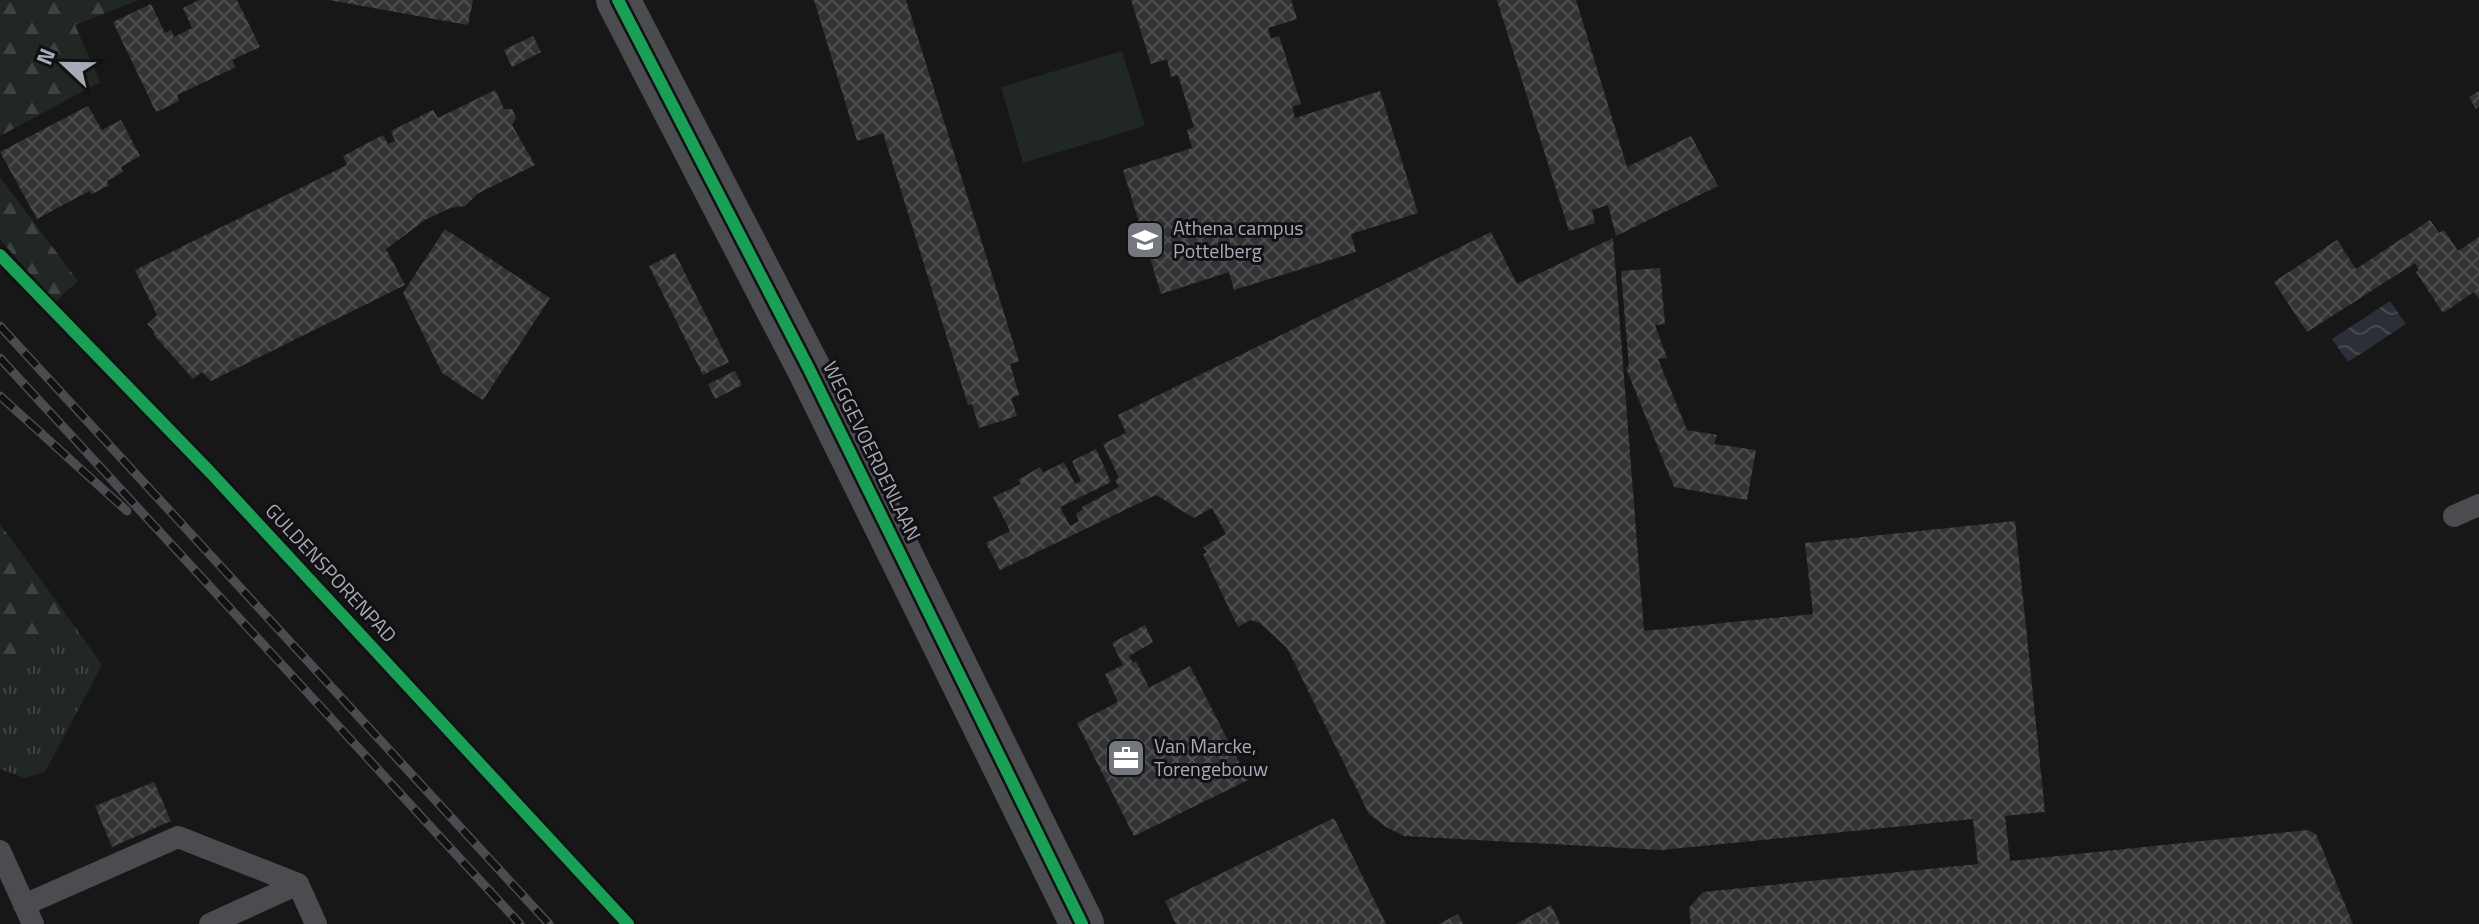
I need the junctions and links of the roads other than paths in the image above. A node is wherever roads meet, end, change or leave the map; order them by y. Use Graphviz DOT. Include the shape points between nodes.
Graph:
graph roads {
  1 [pos="618,0"];
  2 [pos="2479,505"];
  3 [pos="2454,516"];
  4 [pos="0,851"];
  5 [pos="298,884"];
  6 [pos="28,914"];
  7 [pos="210,924"];
  8 [pos="316,924"];
  9 [pos="1082,924"];
  1 -- 9 [label="street, WEGGEVOERDENLAAN" via="809,369"];
  2 -- 3 [label="lane"];
  4 -- 6 [label="lane"];
  5 -- 6 [label="lane" via="178,837"];
  5 -- 7 [label="lane"];
  5 -- 8 [label="lane"];
}
